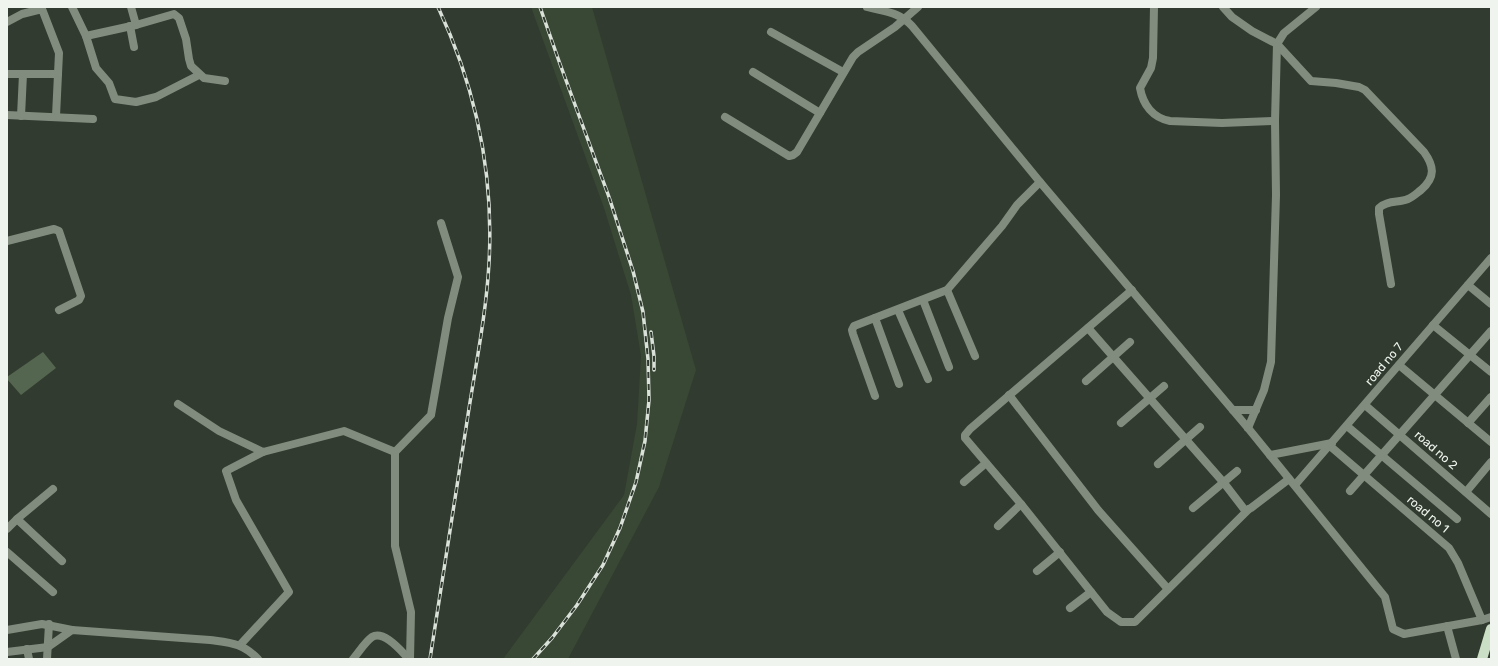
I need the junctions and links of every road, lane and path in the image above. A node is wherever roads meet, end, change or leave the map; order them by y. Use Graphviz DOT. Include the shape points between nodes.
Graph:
graph roads {
  1 [pos="72,7"];
  2 [pos="132,7"];
  3 [pos="166,7"];
  4 [pos="867,7"];
  5 [pos="918,7"];
  6 [pos="1154,7"];
  7 [pos="1223,7"];
  8 [pos="1316,7"];
  9 [pos="20,10"];
  10 [pos="168,16"];
  11 [pos="905,18"];
  12 [pos="7,22"];
  13 [pos="133,25"];
  14 [pos="771,32"];
  15 [pos="86,36"];
  16 [pos="1277,44"];
  17 [pos="134,47"];
  18 [pos="752,72"];
  19 [pos="843,72"];
  20 [pos="7,74"];
  21 [pos="23,74"];
  22 [pos="58,74"];
  23 [pos="199,75"];
  24 [pos="225,81"];
  25 [pos="820,113"];
  26 [pos="7,115"];
  27 [pos="21,116"];
  28 [pos="56,116"];
  29 [pos="725,117"];
  30 [pos="93,119"];
  31 [pos="1275,121"];
  32 [pos="1040,182"];
  33 [pos="441,223"];
  34 [pos="7,241"];
  35 [pos="1491,258"];
  36 [pos="1391,284"];
  37 [pos="1468,285"];
  38 [pos="947,290"];
  39 [pos="1132,290"];
  40 [pos="923,300"];
  41 [pos="1491,304"];
  42 [pos="59,310"];
  43 [pos="898,310"];
  44 [pos="875,318"];
  45 [pos="1433,325"];
  46 [pos="1088,328"];
  47 [pos="1491,331"];
  48 [pos="1130,342"];
  49 [pos="1470,355"];
  50 [pos="975,356"];
  51 [pos="1113,356"];
  52 [pos="1399,365"];
  53 [pos="949,367"];
  54 [pos="1491,372"];
  55 [pos="928,379"];
  56 [pos="1086,380"];
  57 [pos="899,384"];
  58 [pos="1164,386"];
  59 [pos="1434,395"];
  60 [pos="875,396"];
  61 [pos="1009,396"];
  62 [pos="1491,397"];
  63 [pos="1150,398"];
  64 [pos="178,404"];
  65 [pos="1365,405"];
  66 [pos="1233,410"];
  67 [pos="1256,410"];
  68 [pos="1468,422"];
  69 [pos="1121,423"];
  70 [pos="1347,426"];
  71 [pos="1200,427"];
  72 [pos="1248,428"];
  73 [pos="1399,435"];
  74 [pos="1186,440"];
  75 [pos="1491,442"];
  76 [pos="1332,444"];
  77 [pos="263,452"];
  78 [pos="395,452"];
  79 [pos="1270,455"];
  80 [pos="1381,455"];
  81 [pos="1491,462"];
  82 [pos="986,464"];
  83 [pos="1158,464"];
  84 [pos="1237,471"];
  85 [pos="1364,475"];
  86 [pos="964,482"];
  87 [pos="1223,482"];
  88 [pos="1292,482"];
  89 [pos="53,489"];
  90 [pos="1350,491"];
  91 [pos="1466,492"];
  92 [pos="1021,504"];
  93 [pos="1193,508"];
  94 [pos="1249,510"];
  95 [pos="1491,514"];
  96 [pos="17,519"];
  97 [pos="1457,519"];
  98 [pos="998,526"];
  99 [pos="7,529"];
  100 [pos="7,552"];
  101 [pos="1060,552"];
  102 [pos="62,561"];
  103 [pos="1037,571"];
  104 [pos="1168,589"];
  105 [pos="53,592"];
  106 [pos="1091,592"];
  107 [pos="1070,608"];
  108 [pos="1491,617"];
  109 [pos="1482,620"];
  110 [pos="49,624"];
  111 [pos="1447,626"];
  112 [pos="7,630"];
  113 [pos="72,630"];
  114 [pos="1491,630"];
  115 [pos="240,646"];
  116 [pos="48,647"];
  117 [pos="27,649"];
  118 [pos="7,652"];
  119 [pos="29,659"];
  120 [pos="47,659"];
  121 [pos="258,659"];
  122 [pos="353,659"];
  123 [pos="409,659"];
  124 [pos="1456,659"];
  125 [pos="1482,659"];
  1 -- 15 [label="street"];
  2 -- 13 [label="street"];
  3 -- 10 [label="street"];
  4 -- 11 [label="street"];
  5 -- 11 [label="street"];
  6 -- 31 [label="street" via="1153,58 1151,68 1140,88 1145,104 1151,112 1170,121"];
  7 -- 16 [label="street" via="1252,31"];
  8 -- 16 [label="street" via="1284,33"];
  9 -- 12 [label="street"];
  9 -- 22 [label="street" via="42,9 57,47"];
  10 -- 13 [label="street"];
  10 -- 23 [label="street" via="174,14 179,18 186,39 189,62"];
  11 -- 19 [label="street" via="858,52"];
  11 -- 32 [label="street"];
  13 -- 15 [label="street"];
  13 -- 17 [label="street"];
  14 -- 19 [label="street"];
  15 -- 23 [label="street" via="96,68 109,83 115,99 136,102 156,97"];
  16 -- 31 [label="street"];
  16 -- 36 [label="street" via="1311,81 1336,83 1365,90 1430,160 1433,170 1426,186 1409,199 1386,203 1379,208"];
  18 -- 25 [label="street"];
  19 -- 25 [label="street"];
  20 -- 21 [label="street"];
  21 -- 22 [label="street"];
  21 -- 27 [label="street"];
  22 -- 28 [label="street"];
  23 -- 24 [label="street"];
  25 -- 29 [label="street" via="797,152 788,156"];
  26 -- 27 [label="street"];
  27 -- 28 [label="street"];
  28 -- 30 [label="street"];
  31 -- 67 [label="street" via="1276,195 1271,362 1268,379"];
  32 -- 38 [label="street" via="1017,205"];
  32 -- 39 [label="street"];
  33 -- 78 [label="street" via="458,277 431,415"];
  34 -- 42 [label="street" via="37,232 54,229 59,231 81,296"];
  35 -- 37 [label="street, road no 7"];
  37 -- 41 [label="street"];
  37 -- 45 [label="street, road no 7"];
  38 -- 40 [label="street"];
  38 -- 50 [label="street"];
  39 -- 46 [label="street"];
  39 -- 66 [label="street"];
  40 -- 43 [label="street"];
  40 -- 53 [label="street"];
  43 -- 44 [label="street"];
  43 -- 55 [label="street"];
  44 -- 57 [label="street"];
  44 -- 60 [label="street" via="854,326 852,330"];
  45 -- 49 [label="street"];
  45 -- 52 [label="street, road no 7"];
  46 -- 51 [label="street"];
  46 -- 61 [label="street"];
  47 -- 49 [label="street"];
  48 -- 51 [label="street"];
  49 -- 54 [label="street"];
  49 -- 59 [label="street"];
  51 -- 56 [label="street"];
  51 -- 63 [label="street"];
  52 -- 59 [label="street"];
  52 -- 65 [label="street, road no 7"];
  58 -- 63 [label="street"];
  59 -- 68 [label="street"];
  59 -- 73 [label="street"];
  61 -- 82 [label="street, road no 7" via="965,435"];
  61 -- 104 [label="street" via="1098,510"];
  62 -- 68 [label="street"];
  63 -- 69 [label="street"];
  63 -- 74 [label="street"];
  64 -- 77 [label="street" via="219,431"];
  65 -- 70 [label="street, road no 7"];
  65 -- 73 [label="street, road no 2"];
  66 -- 67 [label="street"];
  66 -- 72 [label="street"];
  67 -- 72 [label="street"];
  68 -- 75 [label="street"];
  70 -- 76 [label="street, road no 7"];
  70 -- 80 [label="street"];
  71 -- 74 [label="street"];
  72 -- 79 [label="street"];
  73 -- 80 [label="street"];
  73 -- 91 [label="street, road no 2"];
  74 -- 83 [label="street"];
  74 -- 87 [label="street"];
  76 -- 79 [label="street"];
  76 -- 85 [label="street, road no 1"];
  76 -- 88 [label="street, road no 7"];
  77 -- 78 [label="street" via="344,431"];
  77 -- 115 [label="street" via="226,471 236,500 289,592"];
  78 -- 123 [label="street" via="395,546 411,612"];
  79 -- 88 [label="street"];
  80 -- 85 [label="street"];
  80 -- 97 [label="street"];
  81 -- 91 [label="street"];
  82 -- 86 [label="street"];
  82 -- 92 [label="street, road no 7"];
  84 -- 87 [label="street"];
  85 -- 90 [label="street"];
  85 -- 109 [label="street, road no 1" via="1449,548"];
  87 -- 93 [label="street"];
  87 -- 94 [label="street" via="1244,509"];
  88 -- 94 [label="street, road no 7"];
  88 -- 111 [label="street" via="1385,597 1393,629 1404,634"];
  89 -- 96 [label="street"];
  91 -- 95 [label="street, road no 2"];
  92 -- 98 [label="street"];
  92 -- 101 [label="street, road no 7"];
  94 -- 104 [label="street, road no 7"];
  96 -- 99 [label="street"];
  96 -- 102 [label="street"];
  100 -- 105 [label="street"];
  101 -- 103 [label="street"];
  101 -- 106 [label="street, road no 7"];
  104 -- 106 [label="street, road no 7" via="1135,622 1121,622 1107,612"];
  106 -- 107 [label="street"];
  108 -- 109 [label="street"];
  109 -- 111 [label="street"];
  110 -- 112 [label="street"];
  110 -- 113 [label="street"];
  110 -- 116 [label="street"];
  111 -- 124 [label="street"];
  113 -- 115 [label="street" via="210,640"];
  113 -- 116 [label="street"];
  114 -- 125 [label="main road"];
  115 -- 121 [label="street"];
  116 -- 117 [label="street"];
  116 -- 120 [label="street"];
  117 -- 118 [label="street"];
  117 -- 119 [label="street"];
  122 -- 123 [label="street" via="368,641 378,636 389,640"];
}
